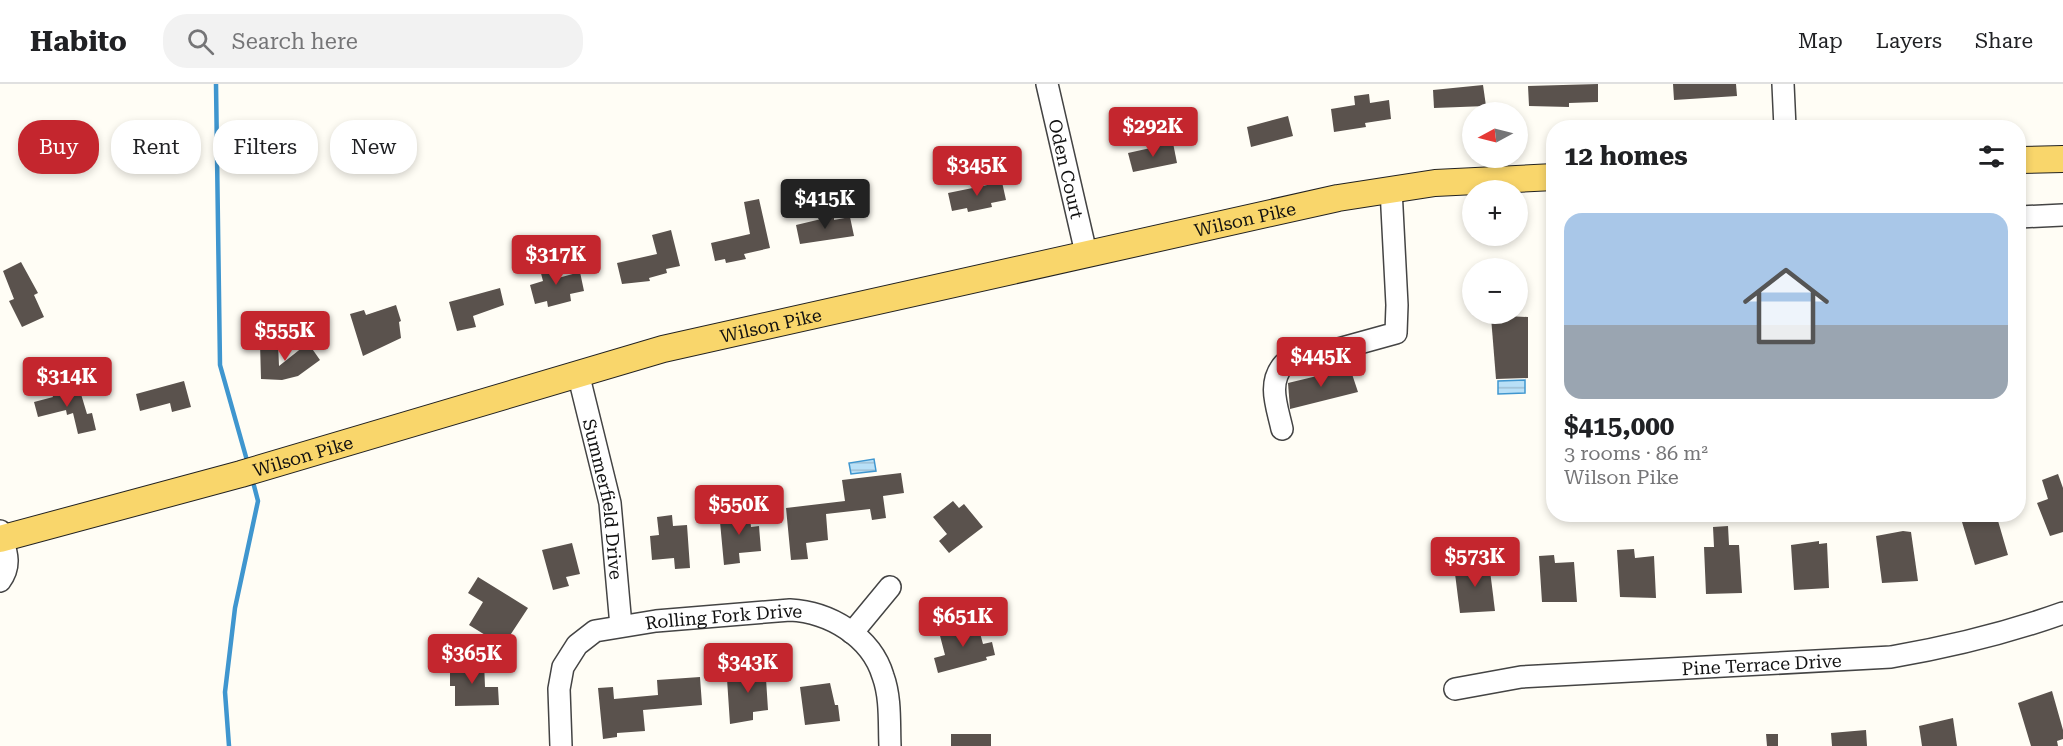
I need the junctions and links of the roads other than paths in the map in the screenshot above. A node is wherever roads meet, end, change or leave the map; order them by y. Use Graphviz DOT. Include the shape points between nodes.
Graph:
graph roads {
  1 [pos="1047,84"];
  2 [pos="1783,84"];
  3 [pos="1785,120"];
  4 [pos="2063,159"];
  5 [pos="2026,160"];
  6 [pos="1546,177"];
  7 [pos="1391,189"];
  8 [pos="2063,215"];
  9 [pos="2026,217"];
  10 [pos="1086,253"];
  11 [pos="578,373"];
  12 [pos="1282,429"];
  13 [pos="1,536"];
  14 [pos="0,581"];
  15 [pos="890,587"];
  16 [pos="2063,613"];
  17 [pos="621,626"];
  18 [pos="852,633"];
  19 [pos="1455,689"];
  20 [pos="561,746"];
  21 [pos="890,746"];
  1 -- 10 [label="street, Oden Court"];
  2 -- 3 [label="street"];
  4 -- 5 [label="main road"];
  6 -- 7 [label="main road, Wilson Pike"];
  7 -- 10 [label="main road, Wilson Pike"];
  7 -- 12 [label="street" via="1396,333 1284,364 1274,382"];
  8 -- 9 [label="street"];
  10 -- 11 [label="main road, Wilson Pike" via="663,349"];
  11 -- 13 [label="main road, Wilson Pike" via="250,471"];
  11 -- 17 [label="street, Summerfield Drive" via="610,503"];
  13 -- 14 [label="street" via="8,566"];
  15 -- 18 [label="street"];
  16 -- 19 [label="street, Pine Terrace Drive" via="1983,638 1891,657 1521,677"];
  17 -- 18 [label="street, Rolling Fork Drive" via="790,610 826,617"];
  17 -- 20 [label="street, Rolling Fork Drive" via="600,629 587,636 563,667 559,689"];
  18 -- 21 [label="street, Rolling Fork Drive" via="883,674 889,704"];
}
